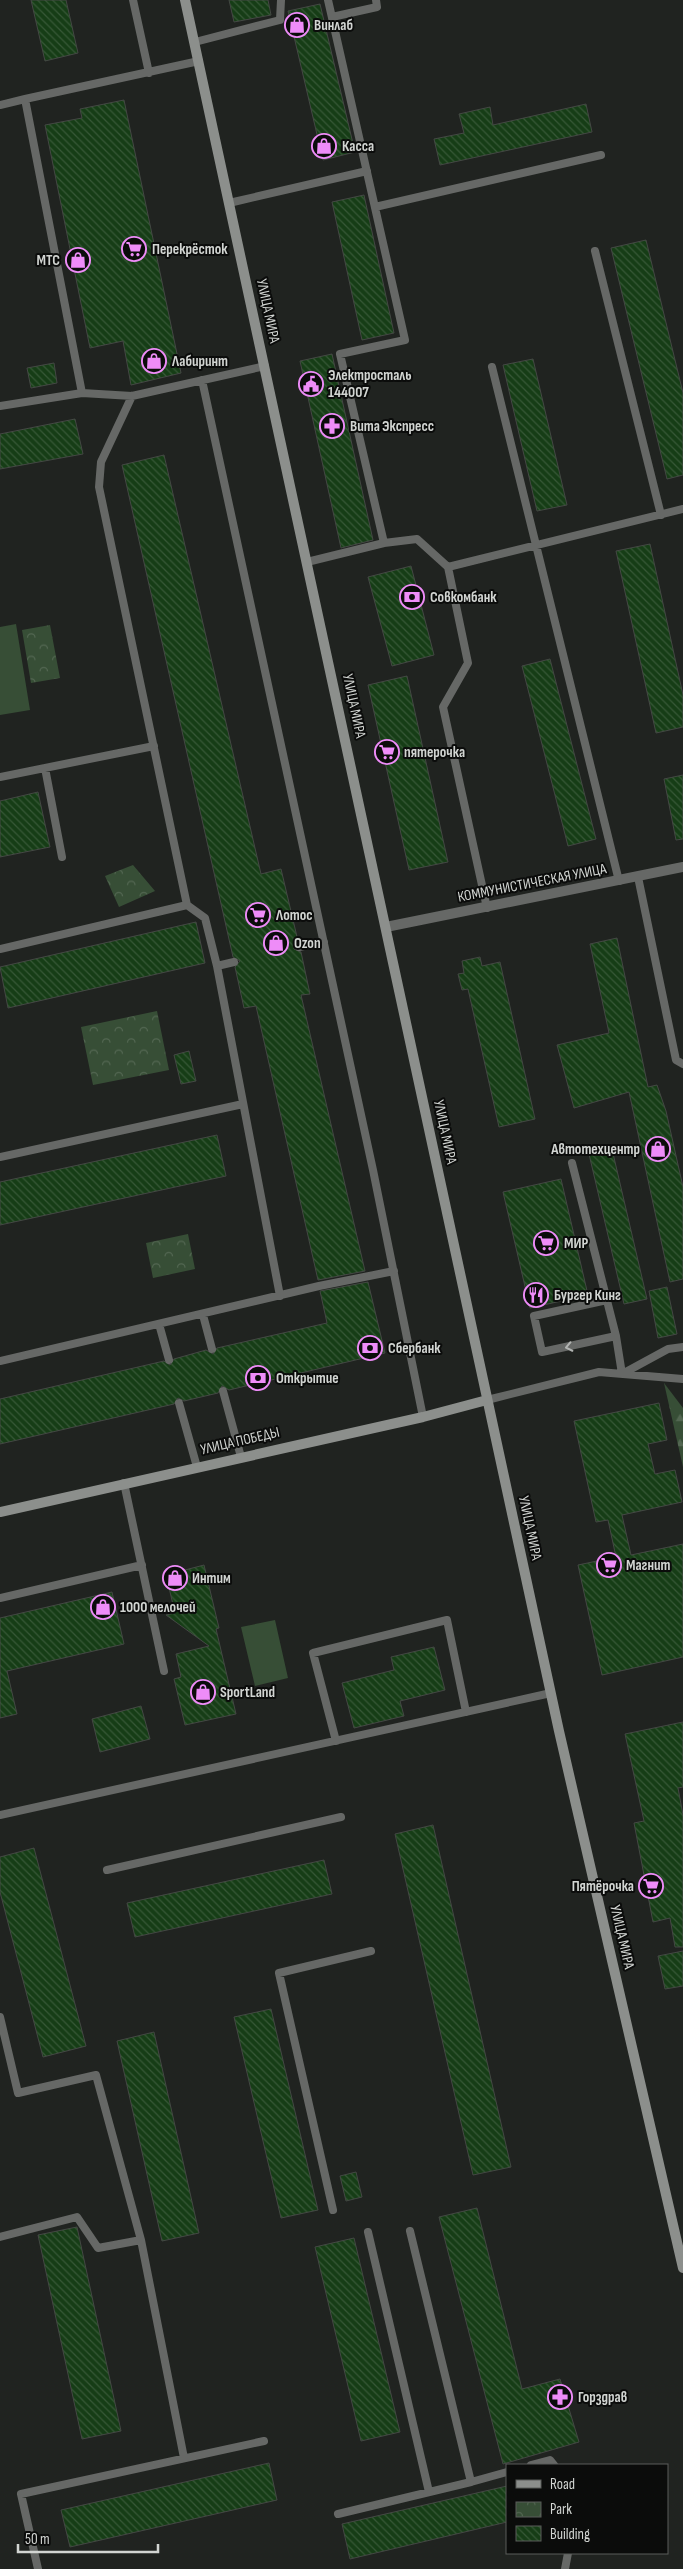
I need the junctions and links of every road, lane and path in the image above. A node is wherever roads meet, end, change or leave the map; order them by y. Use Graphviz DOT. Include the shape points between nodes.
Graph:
graph roads {
  1 [pos="133,0"];
  2 [pos="185,0"];
  3 [pos="281,0"];
  4 [pos="328,0"];
  5 [pos="376,0"];
  6 [pos="332,17"];
  7 [pos="195,42"];
  8 [pos="199,61"];
  9 [pos="149,73"];
  10 [pos="25,99"];
  11 [pos="0,105"];
  12 [pos="601,155"];
  13 [pos="367,171"];
  14 [pos="229,203"];
  15 [pos="375,207"];
  16 [pos="595,251"];
  17 [pos="265,366"];
  18 [pos="492,367"];
  19 [pos="202,380"];
  20 [pos="82,393"];
  21 [pos="132,396"];
  22 [pos="0,406"];
  23 [pos="683,509"];
  24 [pos="661,515"];
  25 [pos="384,543"];
  26 [pos="537,546"];
  27 [pos="308,562"];
  28 [pos="448,567"];
  29 [pos="154,746"];
  30 [pos="45,768"];
  31 [pos="0,777"];
  32 [pos="62,857"];
  33 [pos="683,867"];
  34 [pos="638,877"];
  35 [pos="620,881"];
  36 [pos="187,905"];
  37 [pos="487,908"];
  38 [pos="386,927"];
  39 [pos="324,942"];
  40 [pos="299,947"];
  41 [pos="0,949"];
  42 [pos="234,962"];
  43 [pos="217,966"];
  44 [pos="683,1064"];
  45 [pos="243,1104"];
  46 [pos="0,1157"];
  47 [pos="572,1163"];
  48 [pos="394,1272"];
  49 [pos="280,1296"];
  50 [pos="607,1300"];
  51 [pos="202,1315"];
  52 [pos="159,1324"];
  53 [pos="616,1336"];
  54 [pos="683,1347"];
  55 [pos="212,1349"];
  56 [pos="168,1360"];
  57 [pos="0,1361"];
  58 [pos="622,1374"];
  59 [pos="683,1379"];
  60 [pos="223,1391"];
  61 [pos="488,1400"];
  62 [pos="179,1403"];
  63 [pos="423,1417"];
  64 [pos="241,1457"];
  65 [pos="197,1467"];
  66 [pos="124,1483"];
  67 [pos="0,1512"];
  68 [pos="142,1565"];
  69 [pos="0,1598"];
  70 [pos="164,1671"];
  71 [pos="551,1694"];
  72 [pos="466,1712"];
  73 [pos="336,1741"];
  74 [pos="0,1815"];
  75 [pos="342,1817"];
  76 [pos="106,1870"];
  77 [pos="371,1950"];
  78 [pos="0,2016"];
  79 [pos="333,2210"];
  80 [pos="410,2231"];
  81 [pos="368,2232"];
  82 [pos="0,2237"];
  83 [pos="141,2240"];
  84 [pos="683,2268"];
  85 [pos="264,2441"];
  86 [pos="184,2458"];
  87 [pos="535,2464"];
  88 [pos="553,2464"];
  89 [pos="506,2472"];
  90 [pos="471,2482"];
  91 [pos="429,2492"];
  92 [pos="338,2514"];
  93 [pos="568,2554"];
  94 [pos="38,2569"];
  95 [pos="565,2569"];
  1 -- 9 [label="lane"];
  2 -- 7 [label="main road, УЛИЦА МИРА"];
  3 -- 7 [label="lane" via="280,20"];
  4 -- 6 [label="lane"];
  5 -- 6 [label="lane" via="378,7"];
  6 -- 13 [label="lane"];
  7 -- 8 [label="main road, УЛИЦА МИРА"];
  8 -- 9 [label="lane"];
  8 -- 14 [label="main road, УЛИЦА МИРА"];
  9 -- 10 [label="lane"];
  10 -- 11 [label="lane"];
  10 -- 20 [label="lane"];
  12 -- 15 [label="lane"];
  13 -- 14 [label="lane"];
  13 -- 15 [label="lane"];
  14 -- 17 [label="main road, УЛИЦА МИРА"];
  15 -- 25 [label="lane" via="405,340 340,354"];
  16 -- 24 [label="lane"];
  17 -- 19 [label="lane"];
  17 -- 27 [label="main road, УЛИЦА МИРА"];
  18 -- 26 [label="lane"];
  19 -- 21 [label="lane"];
  19 -- 39 [label="lane"];
  20 -- 21 [label="lane"];
  20 -- 22 [label="lane"];
  21 -- 29 [label="lane" via="101,462 99,487"];
  23 -- 24 [label="lane"];
  24 -- 26 [label="lane"];
  25 -- 27 [label="lane"];
  25 -- 28 [label="lane" via="417,539"];
  26 -- 28 [label="lane"];
  26 -- 35 [label="lane"];
  27 -- 38 [label="main road, УЛИЦА МИРА"];
  28 -- 37 [label="lane" via="468,662 443,707"];
  29 -- 30 [label="lane"];
  29 -- 36 [label="lane"];
  30 -- 31 [label="lane"];
  30 -- 32 [label="lane"];
  33 -- 34 [label="street, КОММУНИСТИЧЕСКАЯ УЛИЦА"];
  34 -- 35 [label="street, КОММУНИСТИЧЕСКАЯ УЛИЦА"];
  34 -- 44 [label="lane" via="676,1060"];
  35 -- 37 [label="street, КОММУНИСТИЧЕСКАЯ УЛИЦА"];
  36 -- 41 [label="lane"];
  36 -- 43 [label="lane" via="205,918"];
  37 -- 38 [label="street, КОММУНИСТИЧЕСКАЯ УЛИЦА"];
  38 -- 61 [label="main road, УЛИЦА МИРА"];
  39 -- 40 [label="lane"];
  39 -- 48 [label="lane"];
  42 -- 43 [label="lane"];
  43 -- 45 [label="lane"];
  45 -- 46 [label="lane"];
  45 -- 49 [label="lane"];
  47 -- 50 [label="lane"];
  48 -- 49 [label="lane"];
  48 -- 63 [label="lane"];
  49 -- 51 [label="lane"];
  50 -- 53 [label="lane"];
  53 -- 50 [label="lane, one-way" via="542,1352 534,1316"];
  51 -- 52 [label="lane"];
  51 -- 55 [label="lane"];
  52 -- 56 [label="lane"];
  52 -- 57 [label="lane"];
  53 -- 58 [label="lane"];
  54 -- 58 [label="lane" via="668,1349"];
  58 -- 59 [label="lane"];
  58 -- 61 [label="lane" via="599,1372"];
  60 -- 64 [label="lane"];
  61 -- 63 [label="main road, УЛИЦА ПОБЕДЫ"];
  61 -- 71 [label="main road, УЛИЦА МИРА"];
  62 -- 65 [label="lane"];
  63 -- 64 [label="main road, УЛИЦА ПОБЕДЫ"];
  64 -- 65 [label="main road, УЛИЦА ПОБЕДЫ"];
  65 -- 66 [label="main road, УЛИЦА ПОБЕДЫ"];
  66 -- 67 [label="main road, УЛИЦА ПОБЕДЫ"];
  66 -- 68 [label="lane"];
  68 -- 69 [label="lane"];
  68 -- 70 [label="lane"];
  71 -- 72 [label="lane"];
  71 -- 84 [label="main road, УЛИЦА МИРА"];
  72 -- 73 [label="lane"];
  72 -- 73 [label="lane" via="447,1620 313,1653"];
  73 -- 74 [label="lane"];
  75 -- 76 [label="lane"];
  77 -- 79 [label="lane" via="279,1973"];
  78 -- 83 [label="lane" via="18,2093 96,2075"];
  80 -- 90 [label="lane"];
  81 -- 91 [label="lane"];
  82 -- 83 [label="lane" via="77,2217 98,2248"];
  83 -- 86 [label="lane"];
  85 -- 86 [label="lane"];
  86 -- 94 [label="lane" via="21,2494"];
  87 -- 88 [label="lane" via="550,2460"];
  89 -- 90 [label="lane"];
  90 -- 91 [label="lane"];
  91 -- 92 [label="lane"];
  93 -- 95 [label="lane"];
}
